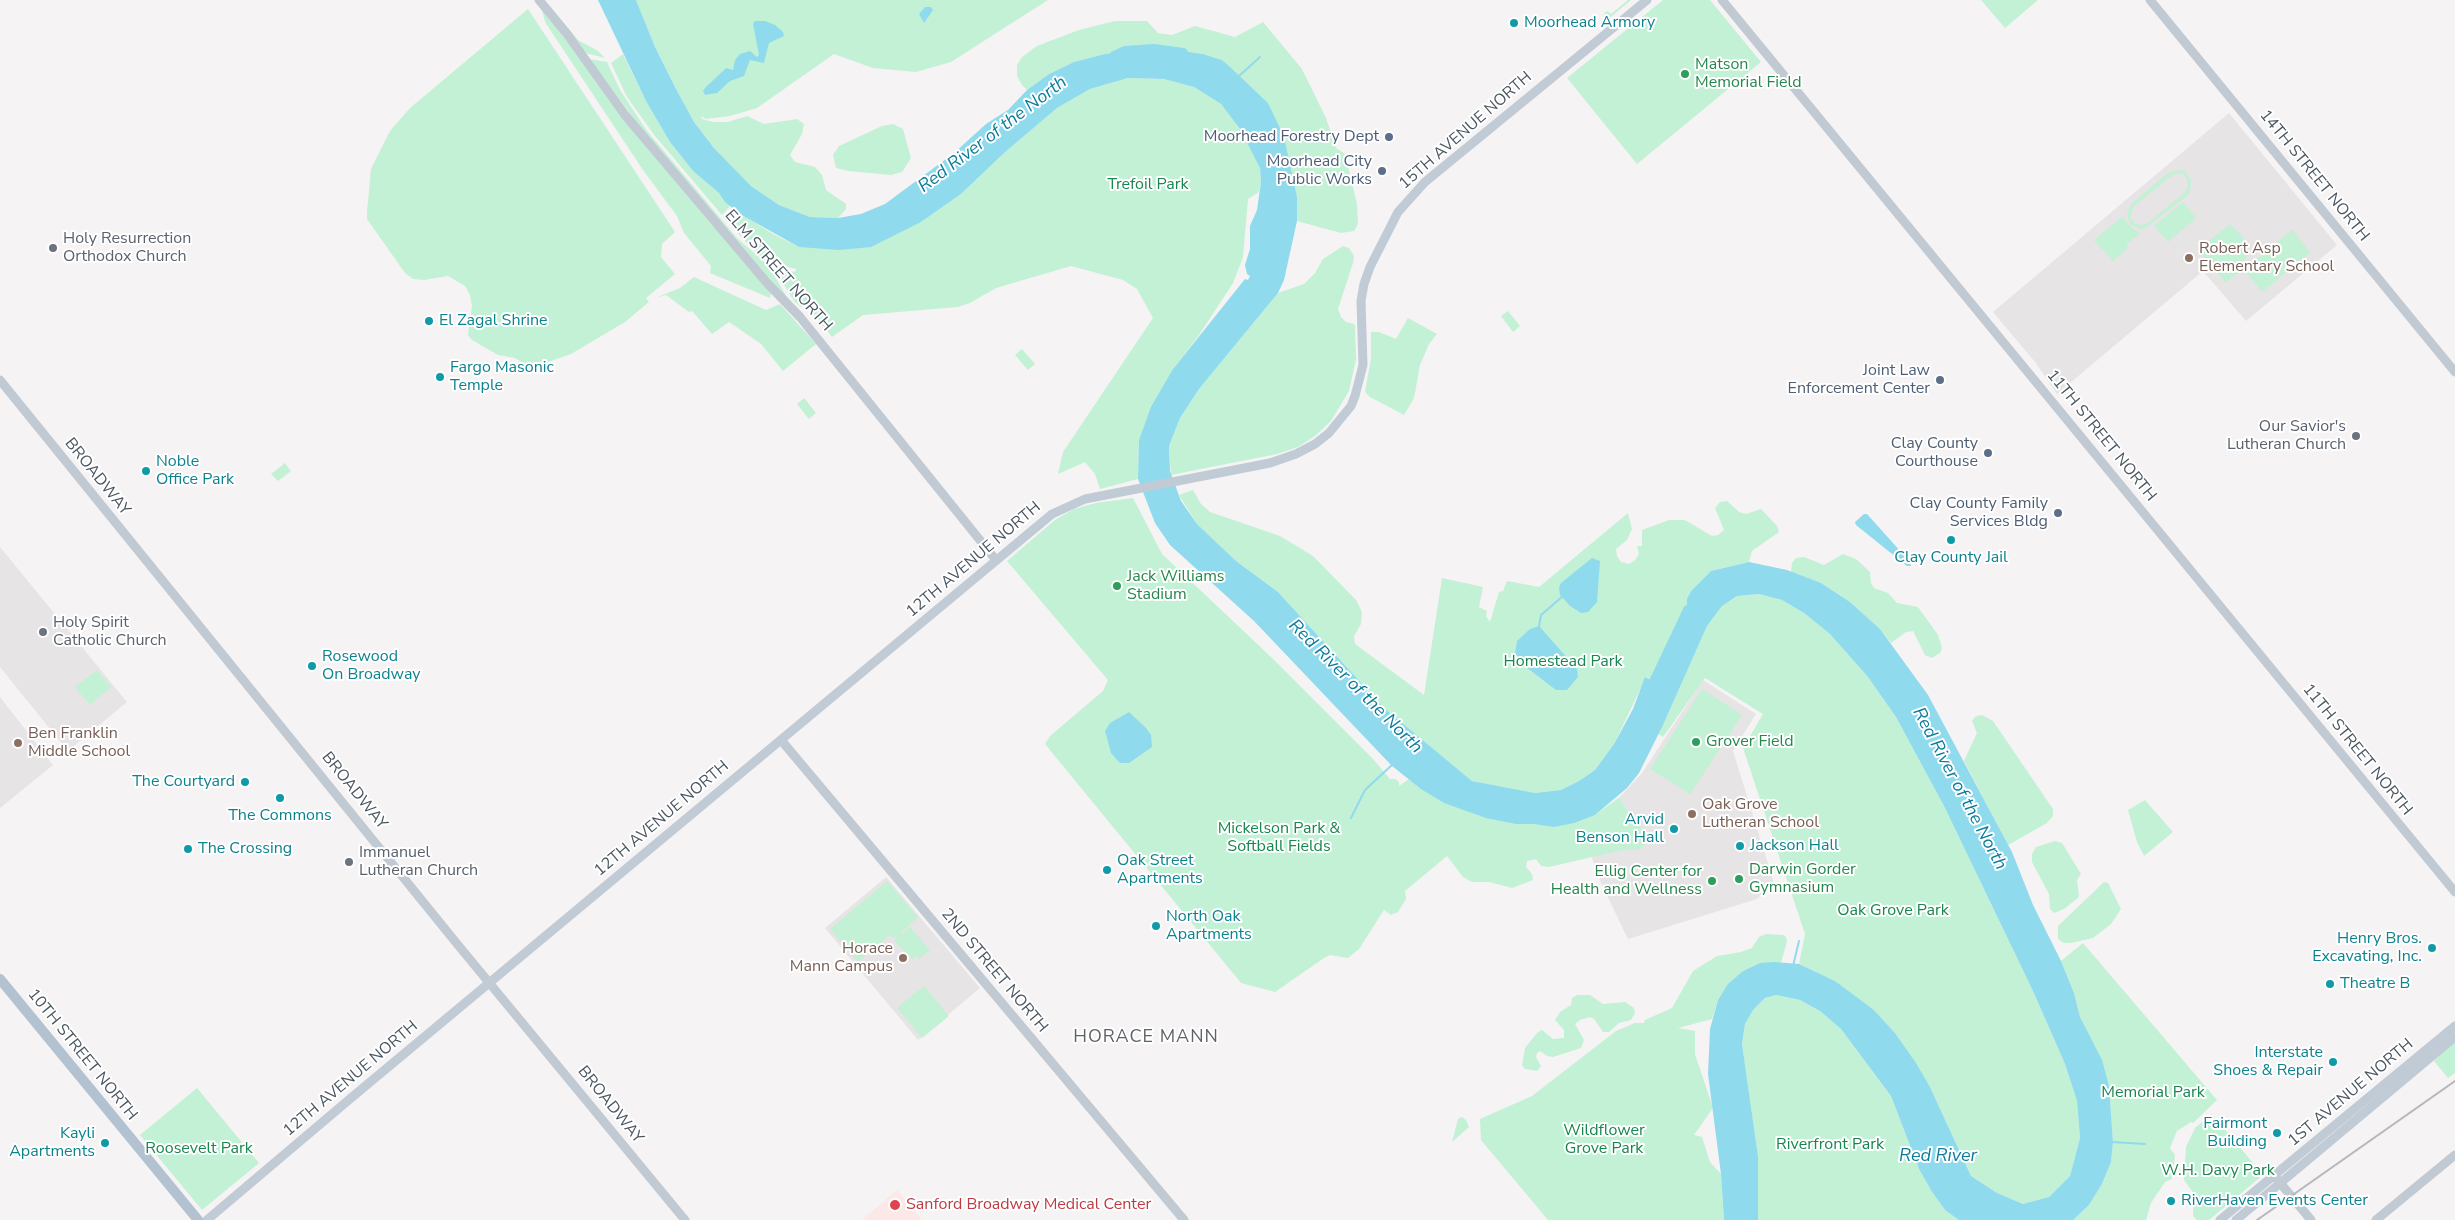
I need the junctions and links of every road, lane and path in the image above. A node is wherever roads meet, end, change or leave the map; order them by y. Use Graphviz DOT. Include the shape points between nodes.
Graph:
graph roads {
  1 [pos="539,0"];
  2 [pos="1647,0"];
  3 [pos="1722,0"];
  4 [pos="2150,0"];
  5 [pos="2455,372"];
  6 [pos="0,380"];
  7 [pos="1158,485"];
  8 [pos="996,560"];
  9 [pos="781,740"];
  10 [pos="2455,892"];
  11 [pos="0,979"];
  12 [pos="490,983"];
  13 [pos="2455,1026"];
  14 [pos="2455,1037"];
  15 [pos="2455,1155"];
  16 [pos="2278,1180"];
  17 [pos="2239,1218"];
  18 [pos="198,1220"];
  19 [pos="207,1220"];
  20 [pos="685,1220"];
  21 [pos="1184,1220"];
  22 [pos="2220,1220"];
  23 [pos="2311,1220"];
  24 [pos="2376,1220"];
  1 -- 8 [label="street, ELM STREET NORTH" via="625,115 800,318"];
  2 -- 7 [label="main road, 15TH AVENUE NORTH" via="1425,182 1398,212 1364,284 1363,365 1355,396 1329,433 1315,444 1284,459"];
  3 -- 10 [label="street, 11TH STREET NORTH"];
  4 -- 5 [label="street, 14TH STREET NORTH"];
  6 -- 12 [label="street, BROADWAY"];
  7 -- 8 [label="main road, 12TH AVENUE NORTH" via="1077,501 1059,510"];
  8 -- 9 [label="main road, 12TH AVENUE NORTH"];
  9 -- 12 [label="main road, 12TH AVENUE NORTH"];
  9 -- 21 [label="street, 2ND STREET NORTH"];
  11 -- 18 [label="main road, 10TH STREET NORTH"];
  12 -- 19 [label="main road, 12TH AVENUE NORTH"];
  12 -- 20 [label="street, BROADWAY"];
  13 -- 16 [label="main road, 1ST AVENUE NORTH"];
  14 -- 16 [label="main road, 1ST AVENUE NORTH"];
  15 -- 24 [label="street"];
  16 -- 17 [label="main road, 1ST AVENUE NORTH"];
  16 -- 22 [label="main road, 1ST AVENUE NORTH"];
  16 -- 23 [label="street"];
}
